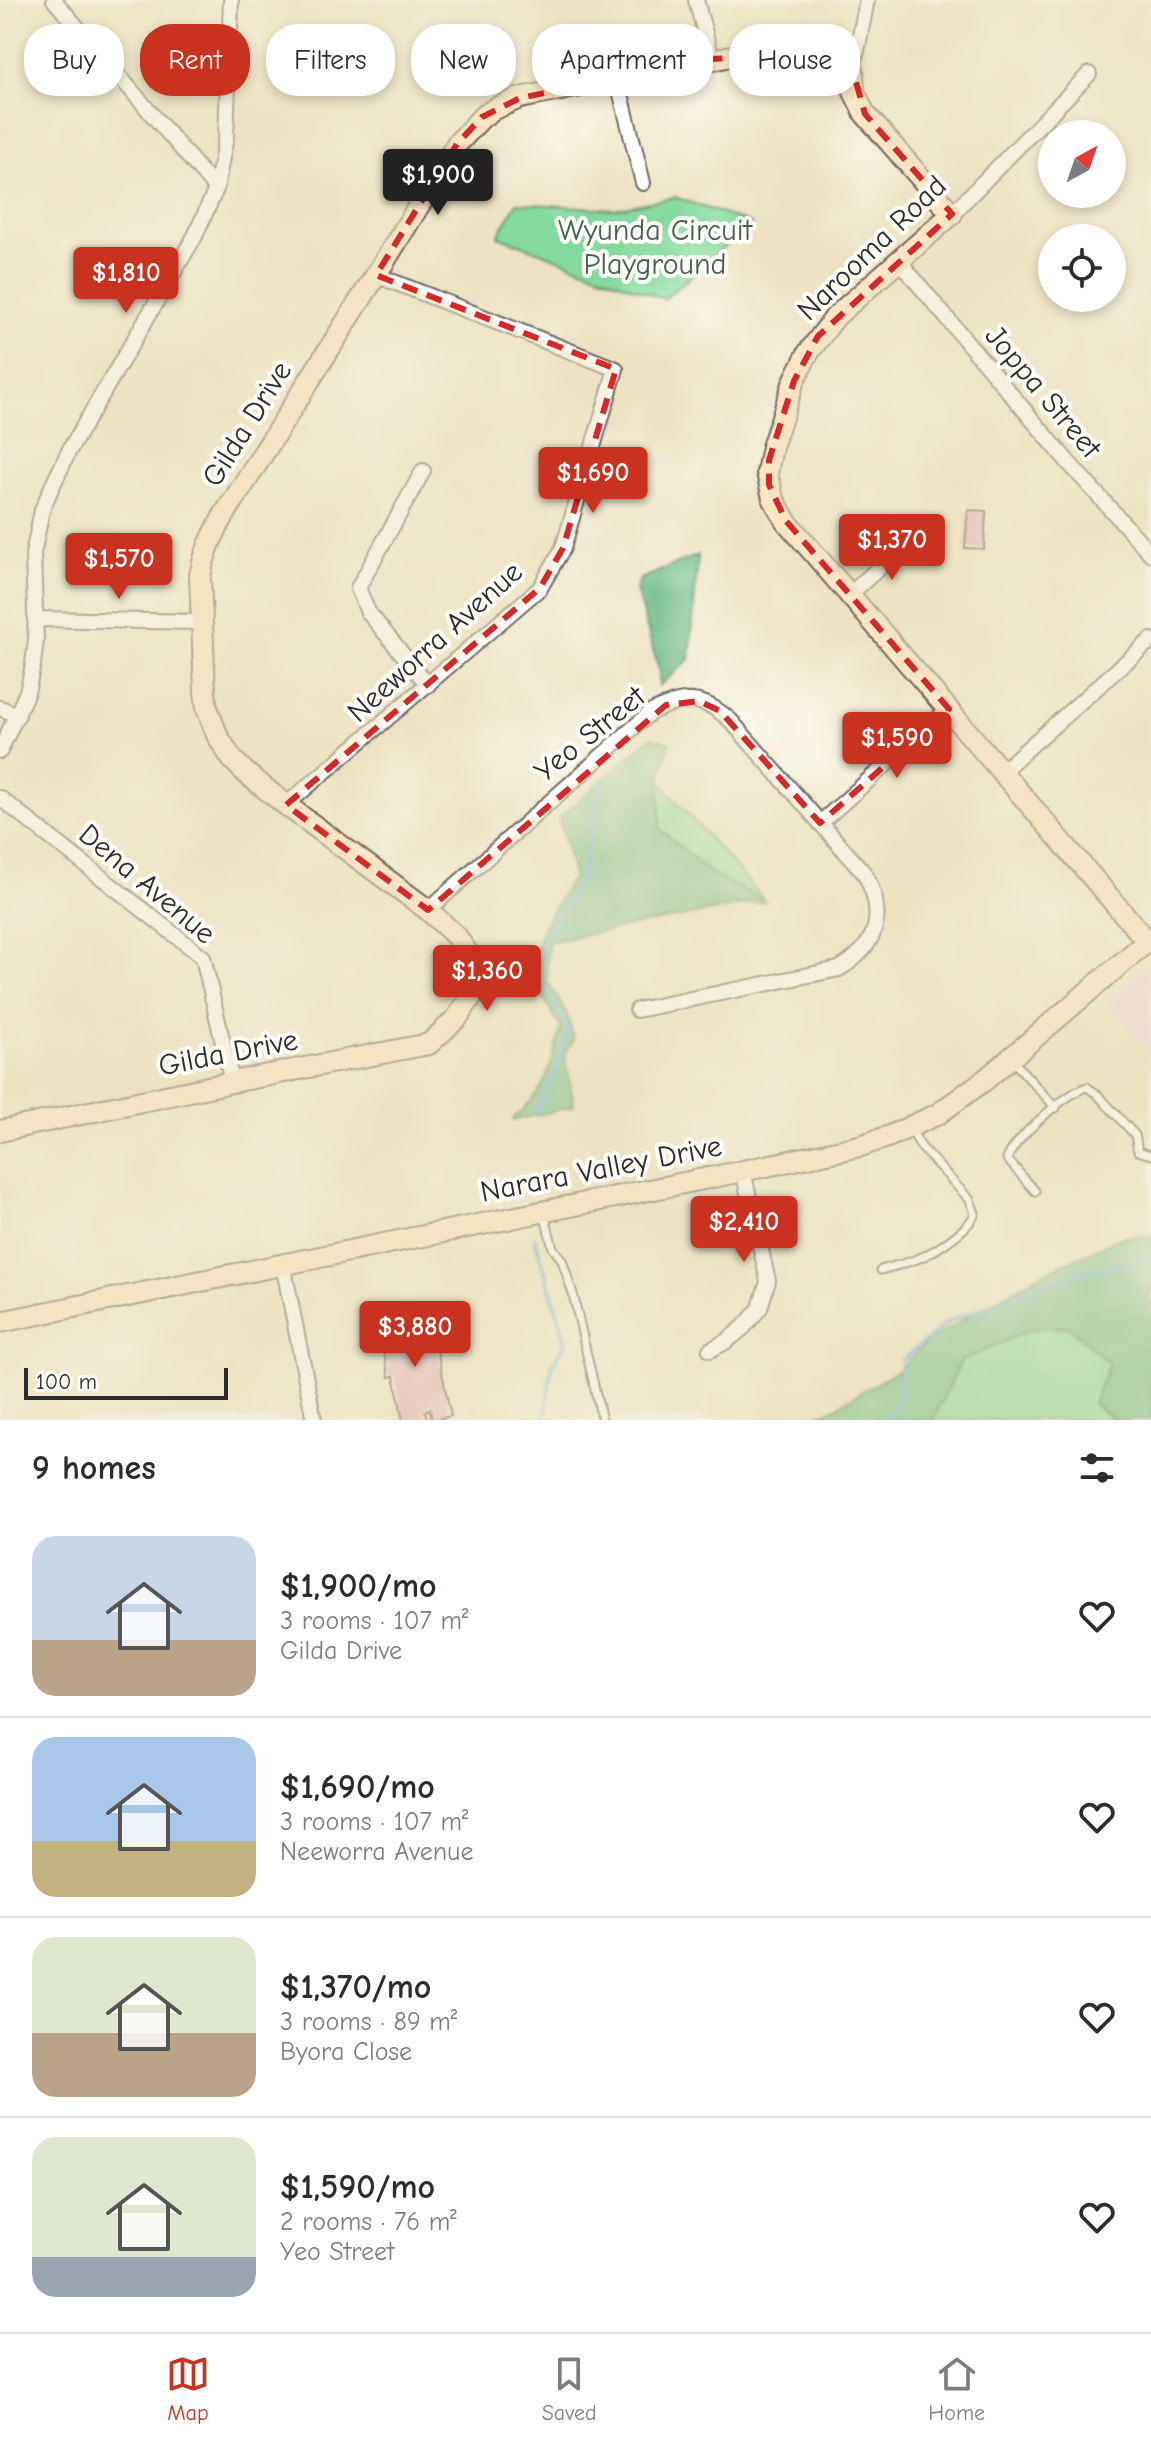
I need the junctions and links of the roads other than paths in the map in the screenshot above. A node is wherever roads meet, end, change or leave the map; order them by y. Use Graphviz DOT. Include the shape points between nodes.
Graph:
graph roads {
  1 [pos="54,0"];
  2 [pos="231,0"];
  3 [pos="696,0"];
  4 [pos="867,0"];
  5 [pos="703,24"];
  6 [pos="860,36"];
  7 [pos="1089,74"];
  8 [pos="532,96"];
  9 [pos="621,96"];
  10 [pos="856,96"];
  11 [pos="643,183"];
  12 [pos="216,189"];
  13 [pos="952,214"];
  14 [pos="898,260"];
  15 [pos="376,275"];
  16 [pos="423,471"];
  17 [pos="908,542"];
  18 [pos="1151,551"];
  19 [pos="850,594"];
  20 [pos="35,619"];
  21 [pos="202,622"];
  22 [pos="1151,640"];
  23 [pos="428,685"];
  24 [pos="0,708"];
  25 [pos="949,709"];
  26 [pos="18,715"];
  27 [pos="0,751"];
  28 [pos="1002,771"];
  29 [pos="0,798"];
  30 [pos="286,805"];
  31 [pos="820,823"];
  32 [pos="428,910"];
  33 [pos="1149,939"];
  34 [pos="637,1010"];
  35 [pos="1011,1058"];
  36 [pos="232,1082"];
  37 [pos="1056,1108"];
  38 [pos="910,1128"];
  39 [pos="0,1131"];
  40 [pos="1151,1155"];
  41 [pos="743,1171"];
  42 [pos="1035,1191"];
  43 [pos="543,1211"];
  44 [pos="283,1264"];
  45 [pos="881,1270"];
  46 [pos="0,1322"];
  47 [pos="710,1350"];
  48 [pos="314,1420"];
  49 [pos="602,1420"];
  1 -- 12 [label="street"];
  2 -- 12 [label="street" via="226,137"];
  3 -- 5 [label="street"];
  4 -- 6 [label="street"];
  7 -- 13 [label="street, Narooma Road"];
  8 -- 15 [label="street, Gilda Drive" via="494,109 457,144"];
  9 -- 11 [label="street"];
  10 -- 13 [label="street" via="865,114"];
  12 -- 20 [label="street" via="195,236 59,470 42,510 33,554"];
  13 -- 14 [label="street, Narooma Road"];
  14 -- 18 [label="street, Joppa Street" via="1068,462"];
  14 -- 19 [label="street, Narooma Road" via="818,336 794,381 769,460 769,485 778,510"];
  15 -- 21 [label="street, Gilda Drive" via="208,543 200,576"];
  15 -- 23 [label="street, Neeworra Avenue" via="616,369 563,548 540,588"];
  16 -- 23 [label="street" via="358,588 368,612"];
  17 -- 19 [label="street"];
  19 -- 25 [label="street, Narooma Road"];
  20 -- 21 [label="street"];
  20 -- 26 [label="street" via="33,665"];
  21 -- 30 [label="street, Gilda Drive" via="207,708 217,735 232,759"];
  22 -- 28 [label="street"];
  23 -- 30 [label="street, Neeworra Avenue"];
  24 -- 26 [label="street"];
  25 -- 28 [label="street, Narooma Road"];
  25 -- 31 [label="street"];
  26 -- 27 [label="street"];
  28 -- 33 [label="street, Narooma Road"];
  29 -- 36 [label="street, Dena Avenue" via="203,957"];
  30 -- 32 [label="street, Gilda Drive"];
  31 -- 32 [label="street, Yeo Street" via="720,711 699,701 677,702 650,713"];
  31 -- 34 [label="street, Yeo Street" via="865,874 877,904 874,929 858,954 839,969"];
  32 -- 36 [label="street, Gilda Drive" via="456,936 475,964 472,996 432,1042"];
  33 -- 35 [label="street, Narara Valley Drive"];
  35 -- 37 [label="lane"];
  35 -- 38 [label="street, Narara Valley Drive" via="962,1098"];
  36 -- 39 [label="street, Gilda Drive"];
  37 -- 40 [label="lane" via="1087,1087 1135,1135 1138,1151"];
  37 -- 42 [label="lane" via="1007,1159"];
  38 -- 41 [label="street, Narara Valley Drive" via="860,1146"];
  38 -- 45 [label="lane" via="975,1213 962,1230 919,1258"];
  41 -- 43 [label="street, Narara Valley Drive"];
  41 -- 47 [label="street" via="768,1281 760,1308 736,1334"];
  43 -- 44 [label="street, Narara Valley Drive"];
  43 -- 49 [label="lane" via="573,1294"];
  44 -- 46 [label="street, Narara Valley Drive"];
  44 -- 48 [label="street"];
}
